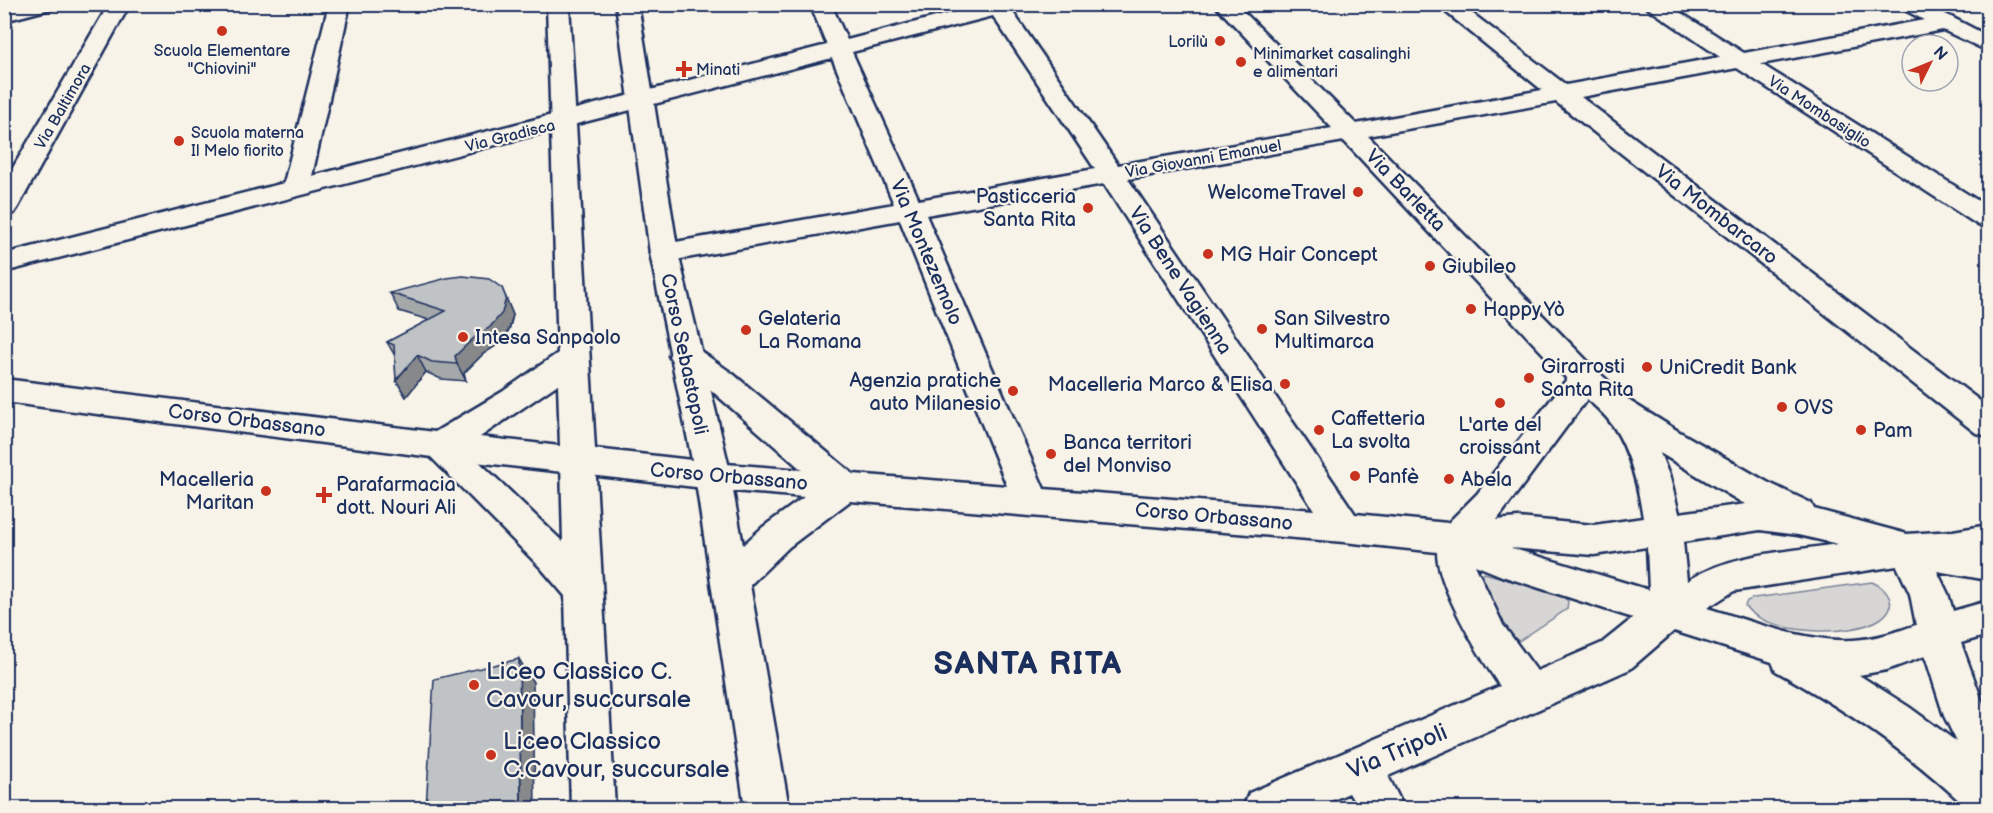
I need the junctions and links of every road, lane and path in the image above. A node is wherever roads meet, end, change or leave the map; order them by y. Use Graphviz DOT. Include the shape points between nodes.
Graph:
graph roads {
  1 [pos="47,4"];
  2 [pos="120,4"];
  3 [pos="340,4"];
  4 [pos="558,4"];
  5 [pos="627,4"];
  6 [pos="820,4"];
  7 [pos="1224,4"];
  8 [pos="1446,4"];
  9 [pos="1652,4"];
  10 [pos="1908,4"];
  11 [pos="1003,6"];
  12 [pos="4,15"];
  13 [pos="1945,22"];
  14 [pos="1989,44"];
  15 [pos="840,50"];
  16 [pos="1741,61"];
  17 [pos="1560,93"];
  18 [pos="642,101"];
  19 [pos="564,122"];
  20 [pos="1350,132"];
  21 [pos="1112,175"];
  22 [pos="296,190"];
  23 [pos="4,207"];
  24 [pos="910,210"];
  25 [pos="1989,219"];
  26 [pos="664,254"];
  27 [pos="4,263"];
  28 [pos="686,356"];
  29 [pos="574,357"];
  30 [pos="1585,378"];
  31 [pos="4,390"];
  32 [pos="1619,410"];
  33 [pos="1989,424"];
  34 [pos="440,445"];
  35 [pos="578,461"];
  36 [pos="713,476"];
  37 [pos="844,486"];
  38 [pos="1031,501"];
  39 [pos="1344,527"];
  40 [pos="1840,529"];
  41 [pos="1662,531"];
  42 [pos="1456,539"];
  43 [pos="1908,549"];
  44 [pos="1985,554"];
  45 [pos="730,580"];
  46 [pos="584,592"];
  47 [pos="1929,594"];
  48 [pos="1669,612"];
  49 [pos="1989,618"];
  50 [pos="1734,632"];
  51 [pos="1938,633"];
  52 [pos="1529,694"];
  53 [pos="1989,757"];
  54 [pos="1359,768"];
  55 [pos="1989,798"];
  56 [pos="593,808"];
  57 [pos="767,808"];
  58 [pos="1265,808"];
  59 [pos="1382,808"];
  1 -- 12 [label="street"];
  2 -- 23 [label="street, Via Baltimora"];
  3 -- 22 [label="street"];
  4 -- 19 [label="street"];
  5 -- 18 [label="street, Corso Sebastopoli"];
  6 -- 15 [label="street, Via Montezemolo"];
  7 -- 20 [label="street, Via Barletta"];
  8 -- 17 [label="street, Via Mombarcaro"];
  9 -- 16 [label="street, Via Mombasiglio"];
  10 -- 13 [label="street"];
  11 -- 15 [label="street, Via Gradisca"];
  11 -- 21 [label="street, Via Bene Vagienna"];
  13 -- 14 [label="street"];
  13 -- 16 [label="street, Via Giovanni Emanuel"];
  15 -- 18 [label="street, Via Gradisca"];
  15 -- 24 [label="street, Via Montezemolo"];
  16 -- 17 [label="street, Via Giovanni Emanuel"];
  16 -- 25 [label="street, Via Mombasiglio"];
  17 -- 20 [label="street, Via Giovanni Emanuel"];
  17 -- 33 [label="street, Via Mombarcaro"];
  18 -- 19 [label="street, Via Gradisca"];
  18 -- 26 [label="street, Corso Sebastopoli"];
  19 -- 22 [label="street, Via Gradisca"];
  19 -- 29 [label="street"];
  20 -- 21 [label="street, Via Giovanni Emanuel"];
  20 -- 30 [label="street, Via Barletta"];
  21 -- 24 [label="street, Via Giovanni Emanuel"];
  21 -- 39 [label="street, Via Bene Vagienna"];
  22 -- 27 [label="street, Via Gradisca"];
  24 -- 26 [label="street, Via Giovanni Emanuel"];
  24 -- 38 [label="street, Via Montezemolo"];
  26 -- 28 [label="street, Corso Sebastopoli"];
  28 -- 36 [label="street, Corso Sebastopoli"];
  28 -- 37 [label="street"];
  29 -- 34 [label="street"];
  29 -- 35 [label="street"];
  30 -- 32 [label="street, Via Barletta"];
  30 -- 42 [label="street" via="1490,504"];
  31 -- 34 [label="street, Corso Orbassano"];
  32 -- 40 [label="street" via="1754,492"];
  32 -- 41 [label="street" via="1646,459"];
  34 -- 35 [label="street, Corso Orbassano"];
  34 -- 46 [label="street" via="554,557"];
  35 -- 36 [label="street, Corso Orbassano"];
  35 -- 46 [label="street"];
  36 -- 37 [label="street, Corso Orbassano"];
  36 -- 45 [label="street, Corso Sebastopoli"];
  37 -- 38 [label="street, Corso Orbassano"];
  37 -- 45 [label="street" via="776,537"];
  38 -- 39 [label="street, Corso Orbassano"];
  39 -- 42 [label="street, Corso Orbassano"];
  40 -- 41 [label="street" via="1760,516"];
  40 -- 43 [label="street"];
  41 -- 42 [label="street" via="1594,540 1518,533"];
  41 -- 48 [label="street"];
  42 -- 48 [label="street" via="1502,561"];
  42 -- 52 [label="street" via="1456,566 1489,638"];
  43 -- 44 [label="street"];
  43 -- 47 [label="street"];
  43 -- 48 [label="street, Via Tripoli" via="1734,575 1719,579"];
  44 -- 47 [label="street"];
  45 -- 57 [label="street, Corso Sebastopoli"];
  46 -- 56 [label="street"];
  47 -- 51 [label="street"];
  48 -- 50 [label="street"];
  48 -- 52 [label="street, Via Tripoli" via="1616,656"];
  49 -- 51 [label="street"];
  50 -- 51 [label="street" via="1814,654 1857,658"];
  50 -- 55 [label="street" via="1859,696 1934,749"];
  51 -- 53 [label="street" via="1965,716"];
  52 -- 54 [label="street, Via Tripoli"];
  54 -- 58 [label="street, Via Tripoli"];
  54 -- 59 [label="street"];
}
